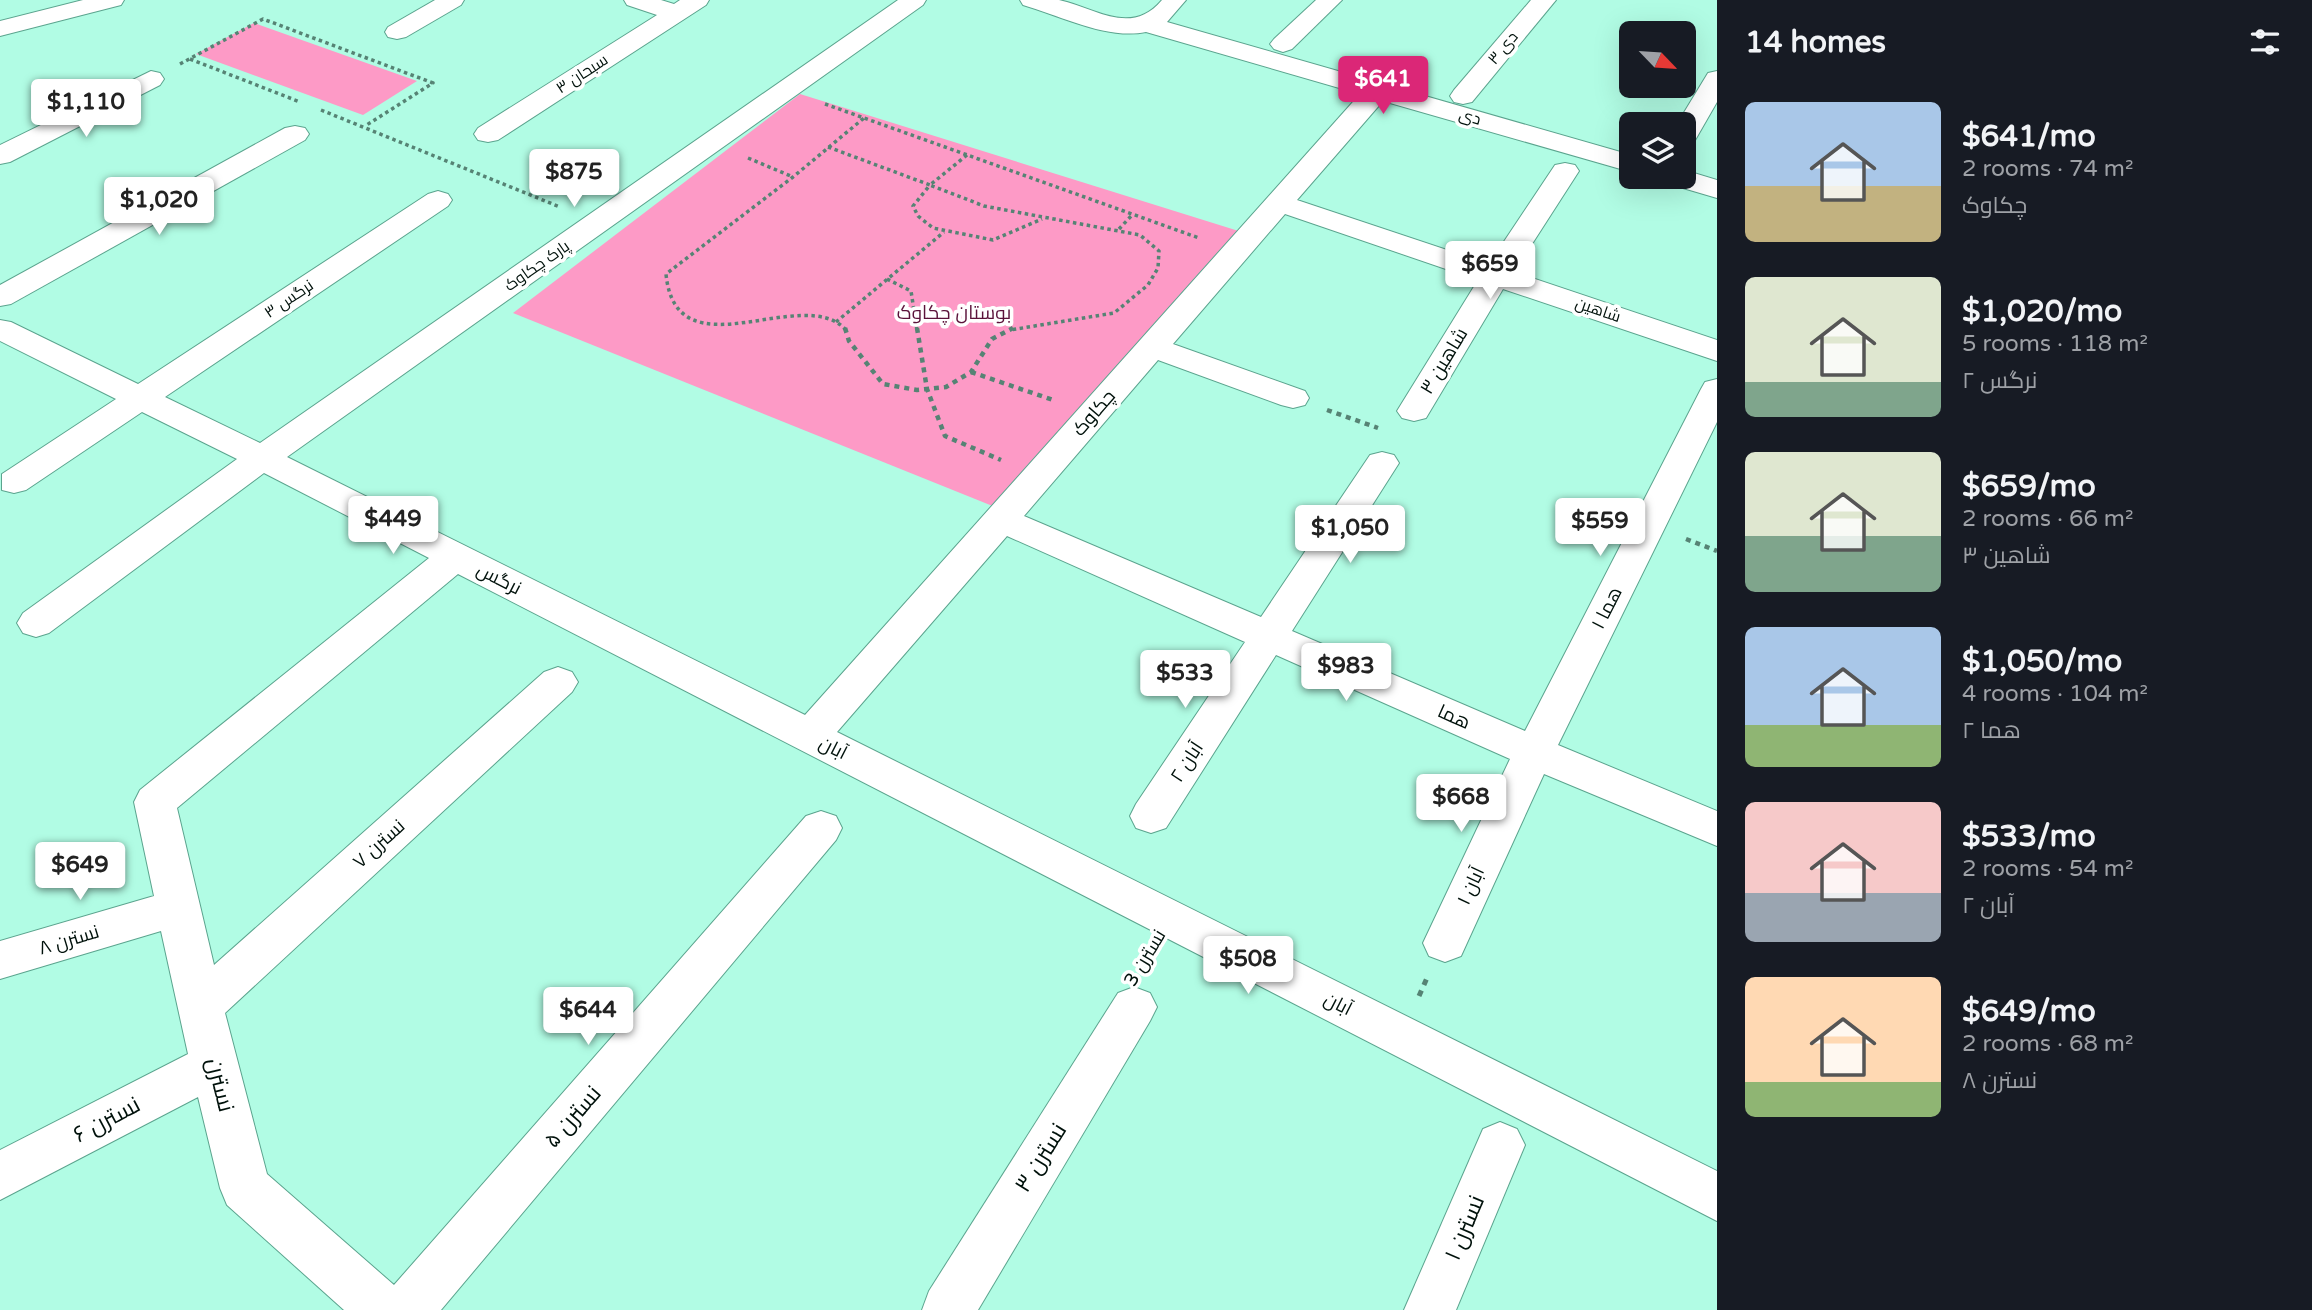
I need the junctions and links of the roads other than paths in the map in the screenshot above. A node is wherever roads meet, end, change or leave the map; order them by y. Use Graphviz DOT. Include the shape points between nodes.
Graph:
graph roads {
  1 [pos="112,0"];
  2 [pos="452,0"];
  3 [pos="636,0"];
  4 [pos="914,0"];
  5 [pos="1032,0"];
  6 [pos="1174,0"];
  7 [pos="1329,0"];
  8 [pos="1544,0"];
  9 [pos="687,6"];
  10 [pos="1147,24"];
  11 [pos="0,29"];
  12 [pos="397,32"];
  13 [pos="1283,44"];
  14 [pos="151,79"];
  15 [pos="1717,79"];
  16 [pos="1378,90"];
  17 [pos="1463,96"];
  18 [pos="1696,115"];
  19 [pos="295,134"];
  20 [pos="488,134"];
  21 [pos="0,156"];
  22 [pos="1619,160"];
  23 [pos="1565,171"];
  24 [pos="1696,183"];
  25 [pos="1717,189"];
  26 [pos="438,200"];
  27 [pos="1279,202"];
  28 [pos="1496,276"];
  29 [pos="0,297"];
  30 [pos="0,328"];
  31 [pos="1152,347"];
  32 [pos="1717,351"];
  33 [pos="1717,389"];
  34 [pos="140,398"];
  35 [pos="1293,398"];
  36 [pos="1414,411"];
  37 [pos="1385,447"];
  38 [pos="262,458"];
  39 [pos="14,482"];
  40 [pos="1000,519"];
  41 [pos="456,556"];
  42 [pos="36,623"];
  43 [pos="1269,637"];
  44 [pos="558,682"];
  45 [pos="810,736"];
  46 [pos="1534,752"];
  47 [pos="1151,817"];
  48 [pos="821,828"];
  49 [pos="1717,829"];
  50 [pos="178,907"];
  51 [pos="1445,943"];
  52 [pos="0,961"];
  53 [pos="200,1006"];
  54 [pos="1134,1007"];
  55 [pos="215,1064"];
  56 [pos="1500,1145"];
  57 [pos="0,1176"];
  58 [pos="1717,1196"];
  59 [pos="383,1310"];
  60 [pos="407,1310"];
  61 [pos="948,1310"];
  62 [pos="1430,1310"];
  1 -- 11 [label="street"];
  2 -- 12 [label="street"];
  3 -- 9 [label="street"];
  4 -- 38 [label="street, پارک چکاوک"];
  5 -- 10 [label="street, دی" via="1129,27"];
  6 -- 10 [label="street"];
  7 -- 13 [label="street"];
  8 -- 17 [label="street, دی ۳"];
  9 -- 20 [label="street, سبحان ۳"];
  10 -- 16 [label="street, دی"];
  14 -- 21 [label="street"];
  15 -- 18 [label="street"];
  16 -- 22 [label="street, دی"];
  16 -- 27 [label="street, چکاوک"];
  19 -- 29 [label="street"];
  23 -- 28 [label="street, شاهین ۳"];
  24 -- 25 [label="street"];
  26 -- 34 [label="street, نرگس ۳"];
  27 -- 28 [label="street, شاهین"];
  27 -- 31 [label="street, چکاوک"];
  28 -- 32 [label="street, شاهین"];
  28 -- 36 [label="street, شاهین ۳"];
  30 -- 34 [label="street, نرگس"];
  31 -- 35 [label="street"];
  31 -- 40 [label="street, چکاوک"];
  33 -- 46 [label="street, هما ۱"];
  34 -- 38 [label="street, نرگس"];
  34 -- 39 [label="street, نرگس ۳"];
  37 -- 43 [label="street, آبان ۲"];
  38 -- 41 [label="street, نرگس"];
  38 -- 42 [label="street, پارک چکاوک"];
  40 -- 43 [label="street, هما"];
  40 -- 45 [label="street, چکاوک"];
  41 -- 45 [label="street, نرگس"];
  41 -- 50 [label="street, نسترن" via="155,802"];
  43 -- 46 [label="street, هما"];
  43 -- 47 [label="street, آبان ۲"];
  44 -- 53 [label="street, نسترن ۷"];
  45 -- 58 [label="street, آبان"];
  46 -- 49 [label="street, هما"];
  46 -- 51 [label="street, آبان ۱"];
  48 -- 60 [label="street, نسترن ۵"];
  50 -- 52 [label="street, نسترن ۸"];
  50 -- 53 [label="street, نسترن"];
  53 -- 55 [label="street, نسترن"];
  54 -- 61 [label="street, نسترن ۳"];
  55 -- 57 [label="street, نسترن ۶"];
  55 -- 59 [label="street, نسترن" via="245,1188"];
  56 -- 62 [label="street, نسترن ۱"];
}
